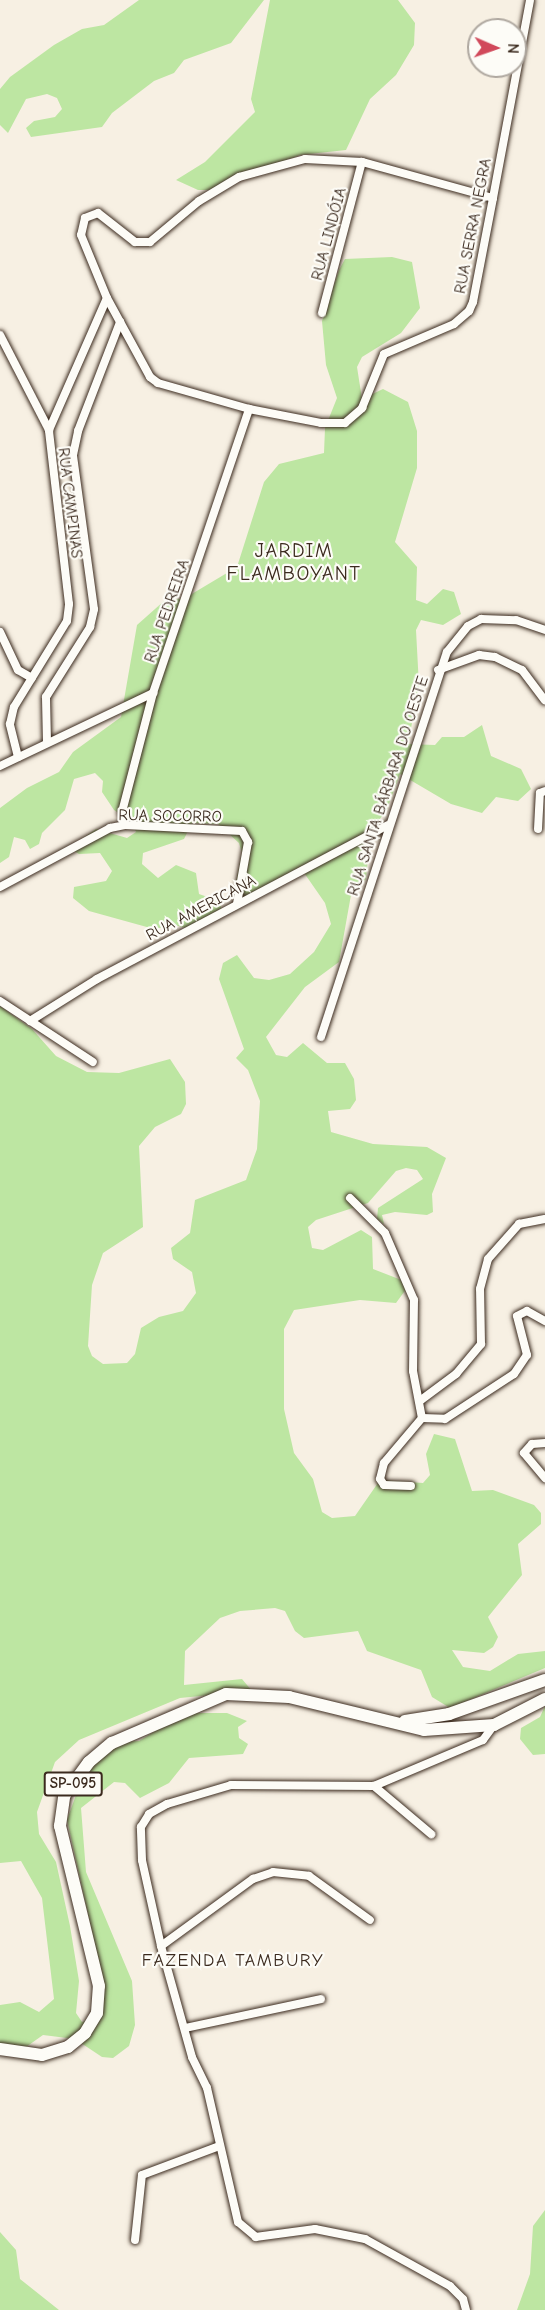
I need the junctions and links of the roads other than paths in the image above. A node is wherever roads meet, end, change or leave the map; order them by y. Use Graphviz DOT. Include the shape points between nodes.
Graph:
graph roads {
  1 [pos="530,0"];
  2 [pos="362,162"];
  3 [pos="493,198"];
  4 [pos="107,298"];
  5 [pos="322,313"];
  6 [pos="120,322"];
  7 [pos="0,334"];
  8 [pos="249,409"];
  9 [pos="49,430"];
  10 [pos="545,630"];
  11 [pos="0,632"];
  12 [pos="438,670"];
  13 [pos="32,678"];
  14 [pos="153,693"];
  15 [pos="545,700"];
  16 [pos="47,742"];
  17 [pos="18,757"];
  18 [pos="0,766"];
  19 [pos="545,791"];
  20 [pos="125,825"];
  21 [pos="388,825"];
  22 [pos="538,829"];
  23 [pos="0,886"];
  24 [pos="237,904"];
  25 [pos="0,1001"];
  26 [pos="30,1021"];
  27 [pos="321,1037"];
  28 [pos="93,1062"];
  29 [pos="350,1198"];
  30 [pos="545,1219"];
  31 [pos="545,1321"];
  32 [pos="421,1400"];
  33 [pos="422,1418"];
  34 [pos="545,1443"];
  35 [pos="545,1478"];
  36 [pos="411,1486"];
  37 [pos="545,1680"];
  38 [pos="545,1699"];
  39 [pos="492,1700"];
  40 [pos="394,1722"];
  41 [pos="494,1725"];
  42 [pos="374,1785"];
  43 [pos="431,1834"];
  44 [pos="370,1920"];
  45 [pos="161,1946"];
  46 [pos="321,1999"];
  47 [pos="185,2028"];
  48 [pos="0,2049"];
  49 [pos="219,2146"];
  50 [pos="135,2240"];
  51 [pos="466,2310"];
  1 -- 3 [label="street, RUA SERRA NEGRA"];
  2 -- 3 [label="street"];
  2 -- 4 [label="street" via="305,159 239,177 143,244 128,238 106,215 85,218 81,235"];
  2 -- 5 [label="street, RUA LINDÓIA"];
  3 -- 8 [label="street, RUA SERRA NEGRA" via="469,311 454,324 384,354 367,398 354,417 334,425"];
  4 -- 6 [label="street, RUA SERRA NEGRA"];
  4 -- 9 [label="street, RUA CAMPINAS"];
  6 -- 8 [label="street, RUA SERRA NEGRA" via="158,384"];
  6 -- 16 [label="street, RUA CAMPINAS" via="78,431 74,455 94,609 90,627 46,697"];
  7 -- 9 [label="street"];
  8 -- 14 [label="street, RUA PEDREIRA"];
  9 -- 13 [label="street, RUA CAMPINAS" via="69,603 67,621"];
  10 -- 12 [label="street, RUA SANTA BÁRBARA DO OESTE" via="516,620 481,619 468,626"];
  11 -- 13 [label="street" via="18,670"];
  12 -- 15 [label="street" via="479,656 495,657 522,670"];
  12 -- 21 [label="street, RUA SANTA BÁRBARA DO OESTE"];
  13 -- 17 [label="street, RUA CAMPINAS" via="10,724"];
  14 -- 16 [label="street"];
  14 -- 20 [label="street, RUA PEDREIRA" via="122,812"];
  16 -- 17 [label="street"];
  17 -- 18 [label="street"];
  19 -- 22 [label="street" via="540,793"];
  20 -- 23 [label="street, RUA SOCORRO"];
  20 -- 24 [label="street, RUA SOCORRO" via="242,831 248,842"];
  21 -- 24 [label="street, RUA AMERICANA"];
  21 -- 27 [label="street, RUA SANTA BÁRBARA DO OESTE"];
  24 -- 26 [label="street, RUA AMERICANA"];
  25 -- 26 [label="street"];
  26 -- 28 [label="street"];
  29 -- 32 [label="street" via="385,1233 411,1284 412,1371"];
  30 -- 32 [label="street" via="519,1224 488,1259 480,1289 481,1344 456,1374"];
  31 -- 33 [label="street" via="527,1311 517,1316 527,1355 514,1374 451,1417"];
  32 -- 33 [label="street"];
  33 -- 36 [label="street" via="381,1472 384,1485"];
  34 -- 35 [label="street" via="525,1447 524,1453"];
  37 -- 39 [label="main road, SP-095"];
  38 -- 41 [label="main road, SP-095"];
  39 -- 40 [label="main road, SP-095" via="438,1716"];
  39 -- 41 [label="main road"];
  40 -- 41 [label="main road, SP-095" via="424,1730"];
  40 -- 48 [label="main road, SP-095" via="289,1696 226,1694 112,1743 89,1762 64,1796 60,1826 99,1986 97,2013 85,2034 68,2047 42,2055"];
  41 -- 42 [label="street" via="483,1740"];
  42 -- 43 [label="street"];
  42 -- 45 [label="street" via="231,1785 199,1792 149,1814 141,1827 142,1860"];
  44 -- 45 [label="street" via="309,1876 273,1872 253,1878"];
  45 -- 47 [label="street"];
  46 -- 47 [label="street"];
  47 -- 49 [label="street" via="207,2088"];
  49 -- 50 [label="street" via="142,2175"];
  49 -- 51 [label="street" via="238,2222 246,2232 256,2237 336,2230 365,2239 450,2286 463,2299"];
}
